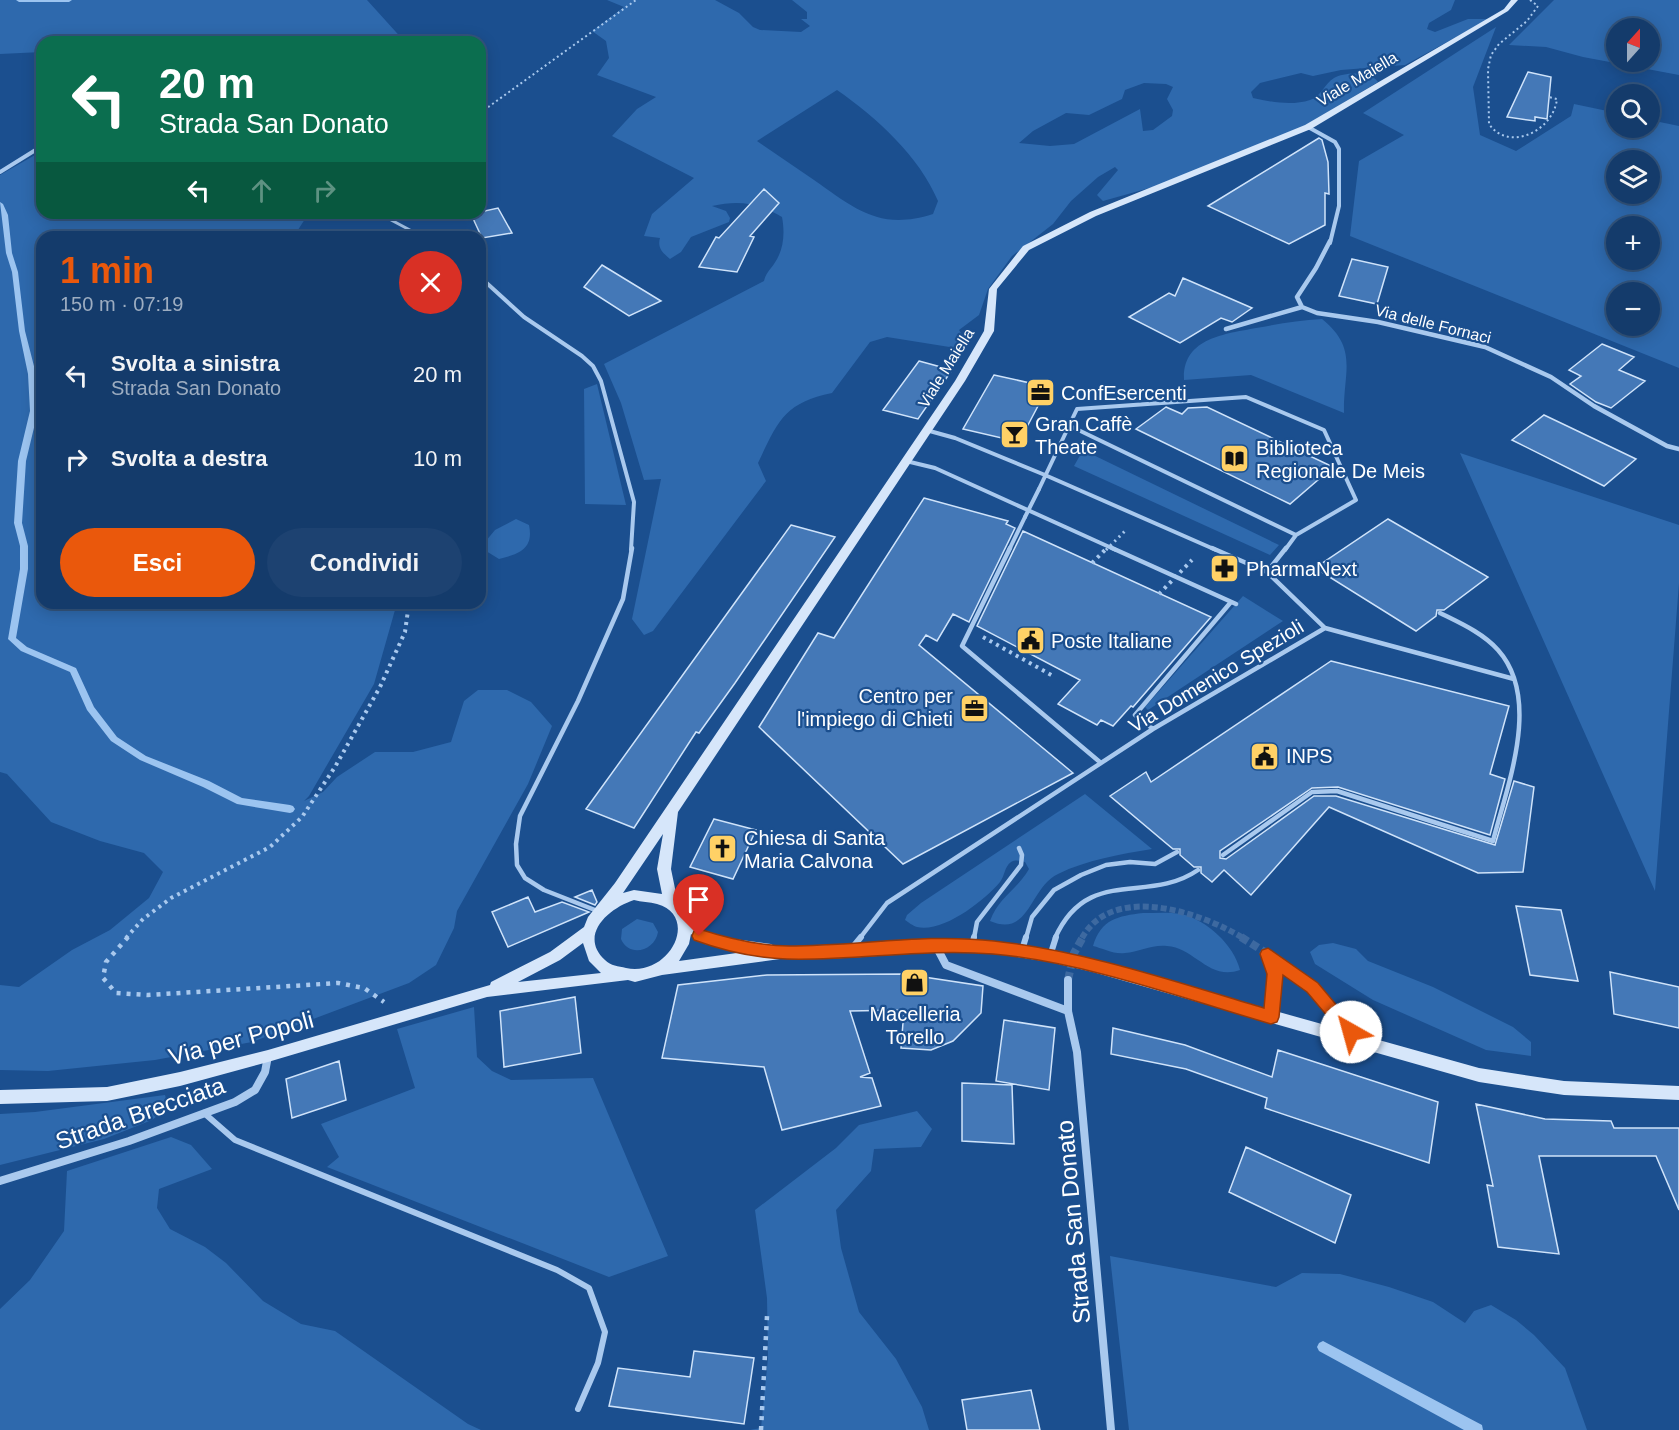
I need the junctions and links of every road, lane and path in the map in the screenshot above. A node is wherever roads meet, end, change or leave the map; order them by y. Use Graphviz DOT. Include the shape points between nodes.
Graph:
graph roads {
  1 [pos="636,0"];
  2 [pos="1515,0"];
  3 [pos="1529,0"];
  4 [pos="1549,97"];
  5 [pos="486,109"];
  6 [pos="1308,127"];
  7 [pos="36,150"];
  8 [pos="0,172"];
  9 [pos="389,219"];
  10 [pos="412,231"];
  11 [pos="486,282"];
  12 [pos="1302,307"];
  13 [pos="1226,329"];
  14 [pos="1068,426"];
  15 [pos="926,430"];
  16 [pos="1679,449"];
  17 [pos="906,461"];
  18 [pos="1045,475"];
  19 [pos="1126,530"];
  20 [pos="1296,535"];
  21 [pos="1192,560"];
  22 [pos="1092,563"];
  23 [pos="1267,572"];
  24 [pos="1159,594"];
  25 [pos="408,609"];
  26 [pos="1440,613"];
  27 [pos="1324,628"];
  28 [pos="969,630"];
  29 [pos="1055,677"];
  30 [pos="1514,679"];
  31 [pos="1153,729"];
  32 [pos="1101,762"];
  33 [pos="672,809"];
  34 [pos="1019,848"];
  35 [pos="1177,852"];
  36 [pos="1223,855"];
  37 [pos="1198,870"];
  38 [pos="671,903"];
  39 [pos="600,912"];
  40 [pos="686,922"];
  41 [pos="589,932"];
  42 [pos="936,945"];
  43 [pos="972,946"];
  44 [pos="851,949"];
  45 [pos="1022,951"];
  46 [pos="787,952"];
  47 [pos="1050,956"];
  48 [pos="662,969"];
  49 [pos="623,976"];
  50 [pos="1068,980"];
  51 [pos="487,991"];
  52 [pos="1068,1011"];
  53 [pos="1271,1017"];
  54 [pos="391,1020"];
  55 [pos="1358,1042"];
  56 [pos="268,1056"];
  57 [pos="1679,1094"];
  58 [pos="0,1097"];
  59 [pos="204,1113"];
  60 [pos="0,1181"];
  61 [pos="767,1316"];
  62 [pos="579,1409"];
  63 [pos="761,1430"];
  64 [pos="1111,1430"];
  1 -- 5 [label="path"];
  2 -- 6 [label="main road, Viale Maiella" via="1506,10"];
  3 -- 4 [label="path" via="1538,6 1532,17 1495,47 1490,56 1490,127 1500,134 1535,133 1556,110 1557,99"];
  6 -- 12 [label="street" via="1335,142 1339,149 1338,215 1330,242 1297,297"];
  6 -- 15 [label="main road, Viale Maiella" via="1093,214 1026,248 993,289 989,331"];
  7 -- 8 [label="street"];
  9 -- 10 [label="lane"];
  11 -- 39 [label="lane" via="524,317 593,366 601,381 634,502 631,558 623,599 578,701 520,816 516,836 520,873 530,882"];
  12 -- 13 [label="street"];
  12 -- 16 [label="street, Via delle Fornaci" via="1485,347 1551,377 1594,406"];
  14 -- 18 [label="lane"];
  14 -- 20 [label="lane"];
  14 -- 20 [label="lane" via="1077,408 1246,397 1324,430 1356,500"];
  15 -- 17 [label="main road, Viale Maiella"];
  15 -- 18 [label="lane"];
  17 -- 31 [label="lane" via="935,468 1233,603 1135,715"];
  17 -- 33 [label="main road, Viale Maiella"];
  18 -- 23 [label="lane"];
  18 -- 28 [label="lane, bridge"];
  19 -- 22 [label="path, bridge"];
  20 -- 23 [label="lane"];
  21 -- 24 [label="path, bridge"];
  23 -- 27 [label="lane, Via Domenico Spezioli"];
  25 -- 54 [label="path" via="405,632 380,687 302,817 270,847 171,898 143,919 106,962 104,978 116,993 148,996 338,983 364,988 383,1001"];
  26 -- 30 [label="lane" via="1497,649"];
  27 -- 30 [label="lane"];
  27 -- 31 [label="lane, Via Domenico Spezioli"];
  28 -- 29 [label="path"];
  28 -- 32 [label="lane" via="962,646"];
  30 -- 36 [label="lane" via="1519,694 1518,729 1493,841 1337,790 1312,792"];
  31 -- 32 [label="lane, Via Domenico Spezioli"];
  32 -- 44 [label="lane, Via Domenico Spezioli" via="887,903"];
  33 -- 38 [label="main road, Viale Maiella" via="664,868"];
  33 -- 39 [label="main road, Viale Maiella"];
  34 -- 43 [label="lane" via="1021,864 977,922"];
  35 -- 45 [label="lane" via="1155,864 1130,862 1106,866 1054,890 1032,917"];
  37 -- 47 [label="lane" via="1172,885 1131,887 1088,898 1062,921"];
  38 -- 39 [label="main road" via="634,895"];
  38 -- 40 [label="main road"];
  39 -- 41 [label="main road"];
  40 -- 46 [label="main road" via="699,936 726,944"];
  40 -- 48 [label="main road" via="682,948"];
  41 -- 49 [label="main road" via="593,958 605,969"];
  41 -- 51 [label="main road, Via per Popoli" via="555,956"];
  42 -- 43 [label="main road"];
  42 -- 44 [label="main road"];
  42 -- 52 [label="street" via="946,965"];
  43 -- 45 [label="main road"];
  44 -- 46 [label="main road"];
  45 -- 47 [label="main road"];
  46 -- 48 [label="main road"];
  47 -- 53 [label="main road"];
  48 -- 49 [label="main road"];
  49 -- 51 [label="main road, Via per Popoli"];
  50 -- 52 [label="street, Strada San Donato"];
  51 -- 54 [label="main road, Via per Popoli"];
  52 -- 64 [label="street, Strada San Donato" via="1077,1052"];
  53 -- 55 [label="main road"];
  53 -- 55 [label="street" via="1276,985 1268,954 1329,1004"];
  54 -- 56 [label="main road, Via per Popoli"];
  55 -- 57 [label="main road" via="1521,1083"];
  56 -- 58 [label="main road, Via per Popoli" via="107,1094"];
  56 -- 59 [label="street, Strada Brecciata" via="255,1090 236,1102"];
  59 -- 60 [label="street, Strada Brecciata"];
  59 -- 62 [label="lane" via="235,1140 557,1270 589,1288 605,1332 598,1363"];
  61 -- 63 [label="path"];
}
